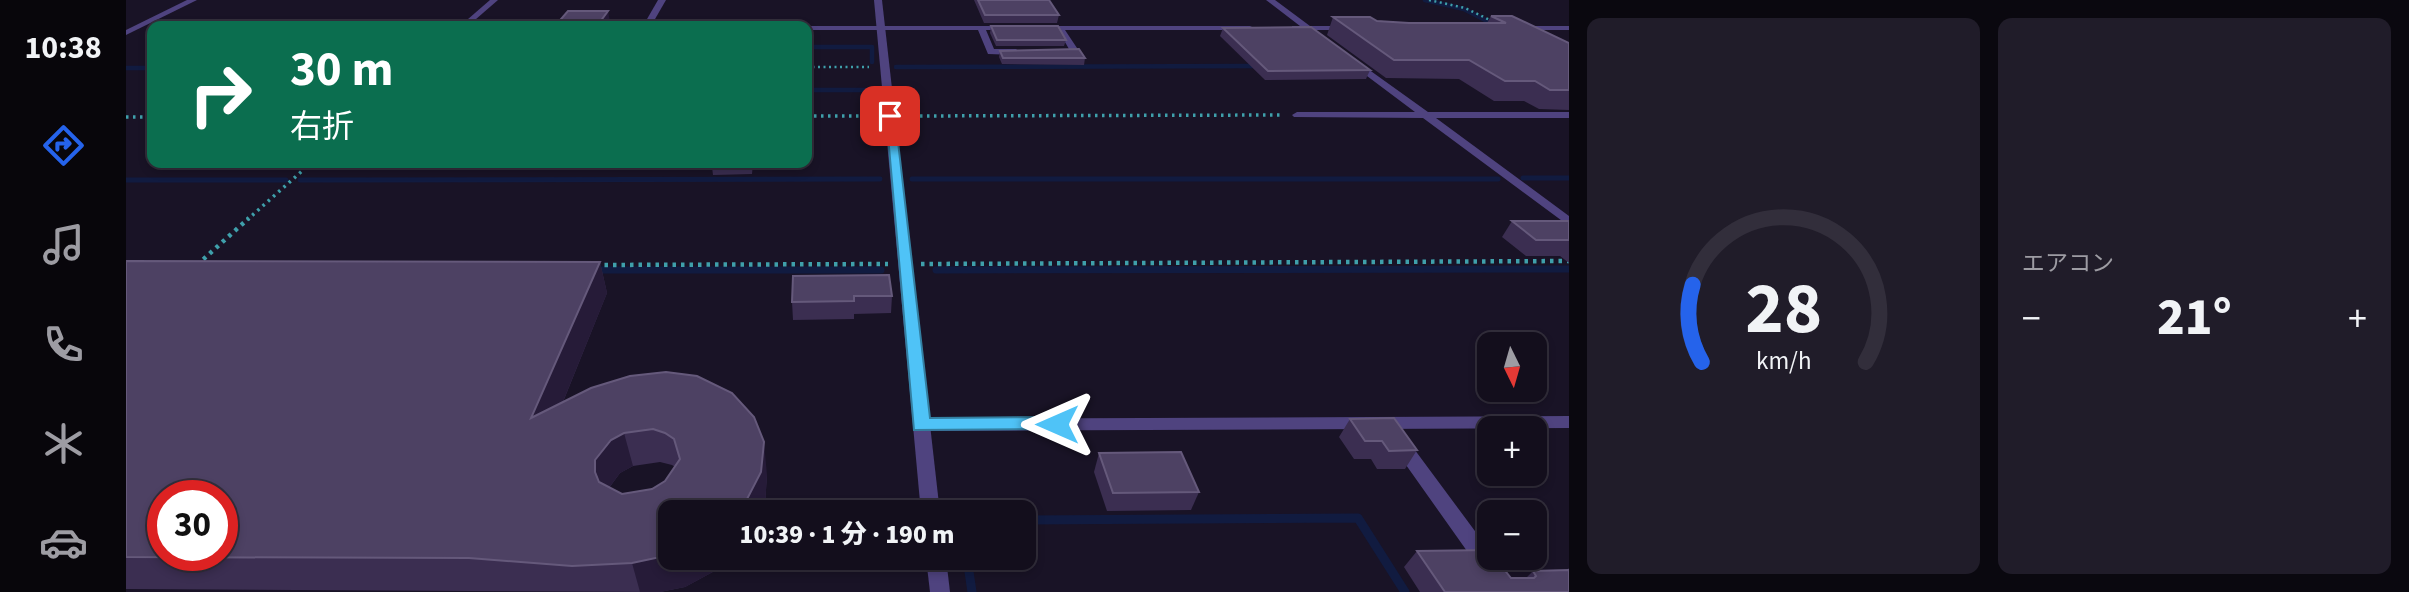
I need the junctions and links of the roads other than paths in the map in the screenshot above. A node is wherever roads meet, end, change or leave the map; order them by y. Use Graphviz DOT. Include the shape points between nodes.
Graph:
graph roads {
  1 [pos="193,0"];
  2 [pos="494,0"];
  3 [pos="662,0"];
  4 [pos="878,0"];
  5 [pos="1270,0"];
  6 [pos="148,21"];
  7 [pos="470,21"];
  8 [pos="650,21"];
  9 [pos="147,22"];
  10 [pos="812,28"];
  11 [pos="880,28"];
  12 [pos="981,28"];
  13 [pos="1021,28"];
  14 [pos="1034,28"];
  15 [pos="1060,28"];
  16 [pos="1267,28"];
  17 [pos="1281,28"];
  18 [pos="1308,28"];
  19 [pos="1364,28"];
  20 [pos="1569,28"];
  21 [pos="147,29"];
  22 [pos="129,30"];
  23 [pos="1319,36"];
  24 [pos="1526,39"];
  25 [pos="1027,52"];
  26 [pos="1051,52"];
  27 [pos="1340,52"];
  28 [pos="1297,116"];
  29 [pos="1425,116"];
  30 [pos="1569,116"];
  31 [pos="1569,222"];
  32 [pos="1569,422"];
  33 [pos="1385,423"];
  34 [pos="921,425"];
  35 [pos="930,500"];
  36 [pos="937,570"];
  37 [pos="940,592"];
  38 [pos="1508,592"];
  1 -- 6 [label="street"];
  2 -- 7 [label="street"];
  3 -- 8 [label="street"];
  4 -- 11 [label="street"];
  5 -- 18 [label="street"];
  9 -- 22 [label="street"];
  10 -- 11 [label="street"];
  11 -- 12 [label="street"];
  11 -- 34 [label="street"];
  12 -- 13 [label="street"];
  12 -- 25 [label="street" via="991,52"];
  14 -- 15 [label="street"];
  15 -- 16 [label="street"];
  15 -- 26 [label="street" via="1075,51"];
  17 -- 18 [label="street"];
  18 -- 19 [label="street"];
  18 -- 23 [label="street"];
  20 -- 24 [label="street" via="1504,27"];
  21 -- 22 [label="street"];
  27 -- 29 [label="street"];
  28 -- 29 [label="street"];
  29 -- 30 [label="street"];
  29 -- 31 [label="street"];
  32 -- 33 [label="street"];
  33 -- 34 [label="street"];
  33 -- 38 [label="street"];
  34 -- 35 [label="street"];
  36 -- 37 [label="street"];
}
